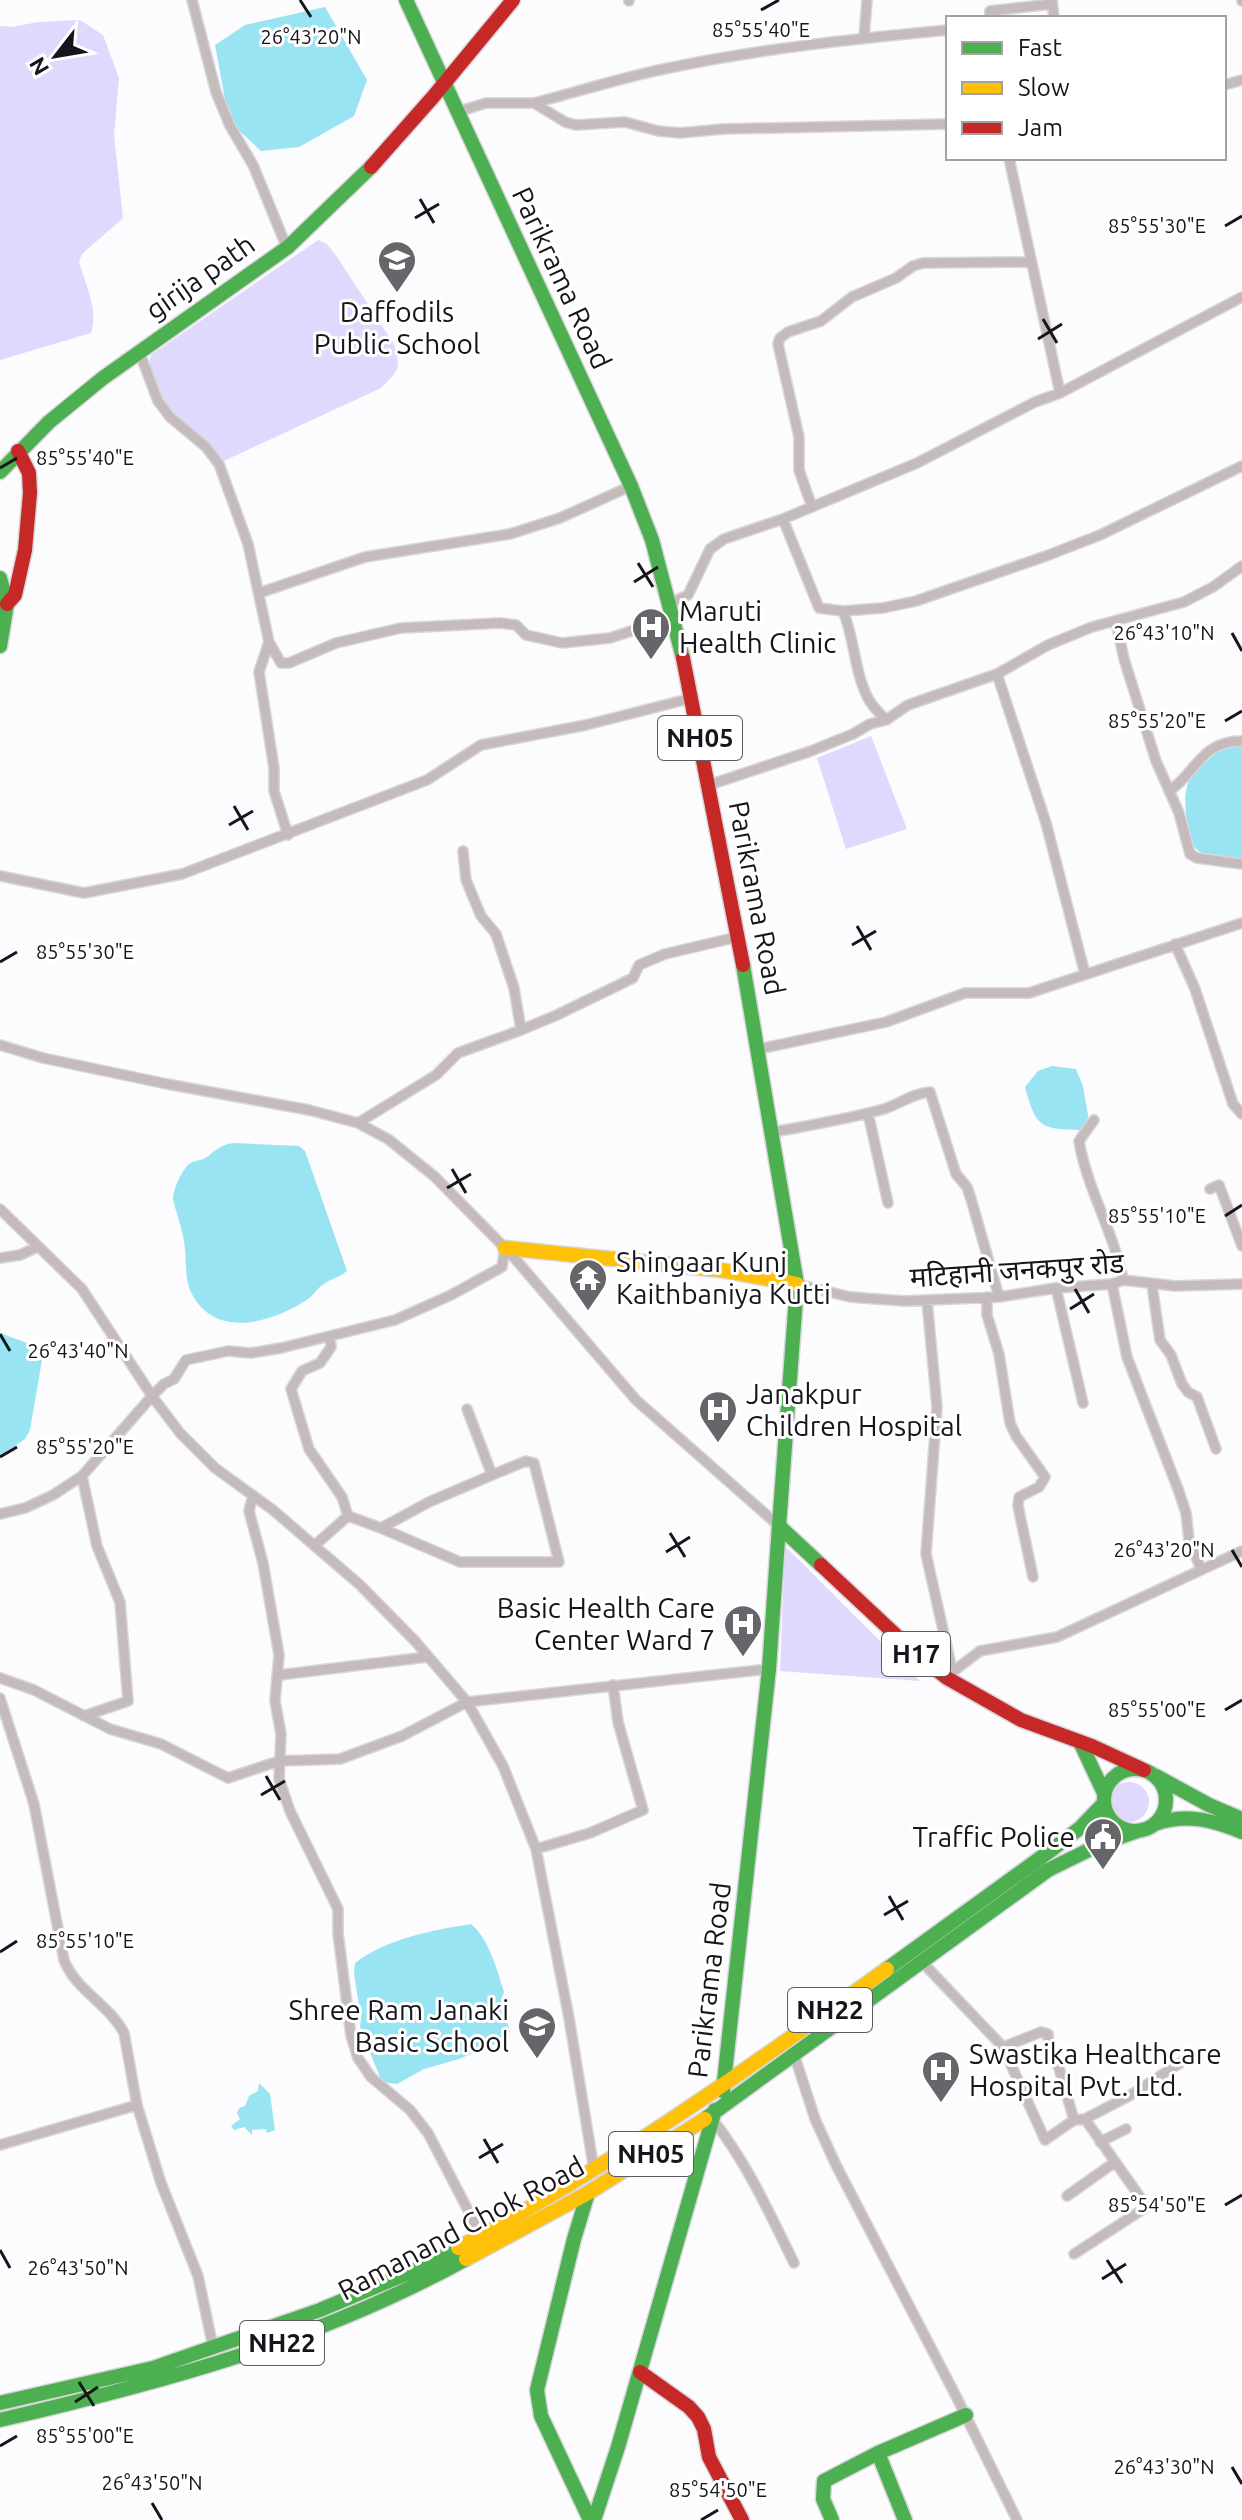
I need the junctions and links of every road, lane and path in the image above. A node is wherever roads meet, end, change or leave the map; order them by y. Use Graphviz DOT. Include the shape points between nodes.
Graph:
graph roads {
  1 [pos="192,0"];
  2 [pos="406,0"];
  3 [pos="513,0"];
  4 [pos="867,0"];
  5 [pos="1052,2"];
  6 [pos="990,16"];
  7 [pos="946,30"];
  8 [pos="864,38"];
  9 [pos="444,84"];
  10 [pos="534,103"];
  11 [pos="457,112"];
  12 [pos="946,124"];
  13 [pos="1009,160"];
  14 [pos="287,248"];
  15 [pos="1031,262"];
  16 [pos="1242,297"];
  17 [pos="139,351"];
  18 [pos="1060,393"];
  19 [pos="18,451"];
  20 [pos="1242,466"];
  21 [pos="0,472"];
  22 [pos="631,486"];
  23 [pos="812,507"];
  24 [pos="783,519"];
  25 [pos="1242,566"];
  26 [pos="0,578"];
  27 [pos="259,593"];
  28 [pos="7,604"];
  29 [pos="672,610"];
  30 [pos="843,611"];
  31 [pos="1116,622"];
  32 [pos="269,642"];
  33 [pos="0,646"];
  34 [pos="997,674"];
  35 [pos="692,698"];
  36 [pos="886,720"];
  37 [pos="1242,741"];
  38 [pos="709,785"];
  39 [pos="1169,791"];
  40 [pos="288,835"];
  41 [pos="463,851"];
  42 [pos="1242,864"];
  43 [pos="0,876"];
  44 [pos="1242,923"];
  45 [pos="737,937"];
  46 [pos="1175,944"];
  47 [pos="1085,974"];
  48 [pos="521,1030"];
  49 [pos="0,1045"];
  50 [pos="759,1049"];
  51 [pos="868,1113"];
  52 [pos="1242,1114"];
  53 [pos="1094,1120"];
  54 [pos="358,1123"];
  55 [pos="774,1132"];
  56 [pos="1210,1189"];
  57 [pos="888,1203"];
  58 [pos="0,1209"];
  59 [pos="1242,1246"];
  60 [pos="37,1247"];
  61 [pos="505,1248"];
  62 [pos="0,1258"];
  63 [pos="1123,1280"];
  64 [pos="797,1284"];
  65 [pos="1112,1284"];
  66 [pos="1242,1284"];
  67 [pos="1152,1285"];
  68 [pos="1056,1288"];
  69 [pos="987,1297"];
  70 [pos="999,1297"];
  71 [pos="927,1301"];
  72 [pos="330,1336"];
  73 [pos="152,1396"];
  74 [pos="1083,1403"];
  75 [pos="467,1409"];
  76 [pos="1216,1449"];
  77 [pos="492,1475"];
  78 [pos="82,1476"];
  79 [pos="253,1495"];
  80 [pos="0,1514"];
  81 [pos="348,1516"];
  82 [pos="779,1526"];
  83 [pos="381,1528"];
  84 [pos="315,1545"];
  85 [pos="1242,1551"];
  86 [pos="1201,1569"];
  87 [pos="1033,1577"];
  88 [pos="427,1657"];
  89 [pos="769,1669"];
  90 [pos="950,1674"];
  91 [pos="279,1675"];
  92 [pos="0,1678"];
  93 [pos="613,1685"];
  94 [pos="0,1698"];
  95 [pos="467,1702"];
  96 [pos="84,1716"];
  97 [pos="1080,1742"];
  98 [pos="279,1761"];
  99 [pos="1149,1773"];
  100 [pos="1104,1798"];
  101 [pos="1242,1819"];
  102 [pos="1148,1827"];
  103 [pos="1242,1832"];
  104 [pos="536,1849"];
  105 [pos="923,1963"];
  106 [pos="1003,2047"];
  107 [pos="794,2054"];
  108 [pos="1191,2056"];
  109 [pos="725,2086"];
  110 [pos="137,2105"];
  111 [pos="713,2117"];
  112 [pos="1085,2119"];
  113 [pos="1074,2120"];
  114 [pos="1126,2129"];
  115 [pos="1100,2142"];
  116 [pos="0,2145"];
  117 [pos="1115,2162"];
  118 [pos="594,2168"];
  119 [pos="588,2193"];
  120 [pos="1067,2196"];
  121 [pos="485,2242"];
  122 [pos="1074,2254"];
  123 [pos="794,2263"];
  124 [pos="213,2347"];
  125 [pos="640,2372"];
  126 [pos="0,2403"];
  127 [pos="966,2415"];
  128 [pos="0,2420"];
  129 [pos="878,2453"];
  130 [pos="592,2520"];
  131 [pos="742,2520"];
  132 [pos="832,2520"];
  133 [pos="905,2520"];
  134 [pos="1017,2520"];
  1 -- 14 [label="street" via="216,92"];
  2 -- 9 [label="main road, Parikrama Road / NH05"];
  3 -- 9 [label="main road, girija path"];
  4 -- 8 [label="street"];
  5 -- 6 [label="street" via="990,11"];
  7 -- 8 [label="street"];
  8 -- 10 [label="street" via="666,69"];
  9 -- 11 [label="main road, Parikrama Road / NH05"];
  9 -- 14 [label="main road, girija path" via="350,190"];
  10 -- 11 [label="street" via="486,103"];
  10 -- 12 [label="street" via="576,125 625,122 670,132"];
  11 -- 22 [label="main road, Parikrama Road / NH05"];
  13 -- 15 [label="street"];
  14 -- 17 [label="main road, girija path"];
  15 -- 18 [label="street"];
  15 -- 23 [label="street" via="913,266 852,297 821,321 780,338 799,437 799,470"];
  16 -- 18 [label="street"];
  17 -- 19 [label="main road, girija path"];
  17 -- 27 [label="street" via="158,401 219,464 248,544"];
  18 -- 23 [label="street"];
  19 -- 21 [label="main road, girija path"];
  19 -- 28 [label="main road" via="29,473 30,493 25,550 15,595"];
  20 -- 30 [label="street" via="1046,556 916,601"];
  22 -- 27 [label="street" via="510,534 365,557"];
  22 -- 29 [label="main road, Parikrama Road / NH05"];
  23 -- 24 [label="street"];
  24 -- 29 [label="street" via="717,542 688,595"];
  24 -- 30 [label="street" via="819,608"];
  25 -- 31 [label="street" via="1195,597"];
  26 -- 28 [label="main road"];
  27 -- 32 [label="street"];
  28 -- 33 [label="main road"];
  29 -- 32 [label="street" via="610,638 562,643 500,623 401,628 281,663"];
  29 -- 35 [label="main road, Parikrama Road / NH05"];
  30 -- 36 [label="street" via="865,690"];
  31 -- 34 [label="street" via="1048,645"];
  31 -- 39 [label="street"];
  32 -- 40 [label="street" via="259,672 274,791"];
  34 -- 36 [label="street" via="908,705"];
  34 -- 47 [label="street" via="1046,823"];
  35 -- 38 [label="main road, Parikrama Road / NH05"];
  35 -- 40 [label="street" via="481,745 427,780"];
  36 -- 38 [label="street"];
  37 -- 39 [label="street" via="1208,752"];
  38 -- 45 [label="main road, Parikrama Road / NH05"];
  39 -- 42 [label="street" via="1190,854"];
  40 -- 43 [label="street" via="182,874 84,893"];
  41 -- 48 [label="street" via="466,880 481,916 496,934 514,988"];
  44 -- 46 [label="street"];
  45 -- 48 [label="street" via="639,965 633,978"];
  45 -- 50 [label="main road, Parikrama Road / NH05"];
  46 -- 47 [label="street"];
  46 -- 52 [label="street" via="1233,1104"];
  47 -- 50 [label="street" via="1029,993 965,993 886,1022"];
  48 -- 54 [label="street" via="458,1053 436,1075"];
  49 -- 54 [label="street"];
  50 -- 55 [label="main road, Parikrama Road / NH05"];
  51 -- 55 [label="street"];
  51 -- 57 [label="street"];
  51 -- 70 [label="street" via="927,1091 933,1095"];
  53 -- 63 [label="street" via="1079,1141"];
  54 -- 61 [label="street" via="388,1139 434,1176"];
  55 -- 64 [label="main road, Parikrama Road / NH05"];
  56 -- 59 [label="street" via="1219,1185"];
  58 -- 60 [label="street"];
  60 -- 62 [label="street"];
  60 -- 73 [label="street" via="82,1289"];
  61 -- 64 [label="main road" via="720,1270"];
  61 -- 72 [label="street" via="502,1267 451,1295 406,1316"];
  61 -- 82 [label="street" via="636,1400"];
  63 -- 65 [label="street, मटिहानी जनकपुर रोड"];
  63 -- 67 [label="street, मटिहानी जनकपुर रोड"];
  64 -- 71 [label="street, मटिहानी जनकपुर रोड" via="850,1297"];
  64 -- 82 [label="main road, Parikrama Road / NH05"];
  65 -- 68 [label="street, मटिहानी जनकपुर रोड"];
  65 -- 86 [label="street" via="1135,1385 1178,1489"];
  66 -- 67 [label="street, मटिहानी जनकपुर रोड"];
  67 -- 76 [label="street" via="1160,1340 1182,1384 1197,1397"];
  68 -- 70 [label="street, मटिहानी जनकपुर रोड"];
  68 -- 74 [label="street"];
  69 -- 70 [label="street, मटिहानी जनकपुर रोड"];
  69 -- 71 [label="street, मटिहानी जनकपुर रोड"];
  69 -- 87 [label="street" via="1010,1423 1045,1477 1039,1487 1019,1497"];
  71 -- 90 [label="street" via="937,1407 926,1554"];
  72 -- 73 [label="street" via="186,1360 174,1379"];
  72 -- 81 [label="street" via="331,1347 320,1363 302,1371 291,1389 309,1449 342,1497"];
  73 -- 78 [label="street"];
  73 -- 79 [label="street" via="180,1433"];
  75 -- 77 [label="street"];
  77 -- 83 [label="street"];
  77 -- 83 [label="street" via="526,1461 534,1463 559,1562 460,1562"];
  78 -- 80 [label="street" via="25,1508"];
  78 -- 96 [label="street" via="101,1559 120,1602 128,1701"];
  79 -- 84 [label="street"];
  79 -- 91 [label="street" via="249,1511 274,1614"];
  81 -- 83 [label="street"];
  81 -- 84 [label="street"];
  82 -- 89 [label="main road, NH05"];
  82 -- 90 [label="main road, H17" via="915,1653"];
  84 -- 88 [label="street"];
  85 -- 86 [label="street"];
  86 -- 90 [label="street" via="1057,1637 980,1651"];
  88 -- 91 [label="street"];
  88 -- 95 [label="street"];
  89 -- 93 [label="street"];
  89 -- 109 [label="main road, Parikrama Road / NH05"];
  90 -- 97 [label="main road, H17" via="1021,1720"];
  91 -- 98 [label="street"];
  92 -- 96 [label="street"];
  93 -- 95 [label="street"];
  93 -- 104 [label="street" via="643,1810"];
  94 -- 110 [label="street" via="34,1804 64,1960 75,1980 119,2023"];
  95 -- 98 [label="street" via="402,1736 340,1759"];
  95 -- 104 [label="street" via="503,1766"];
  96 -- 98 [label="street" via="161,1744 228,1778"];
  97 -- 99 [label="main road, H17"];
  97 -- 100 [label="main road"];
  98 -- 121 [label="street" via="290,1811 338,1909 346,2005 358,2058 428,2133"];
  99 -- 100 [label="main road, NH22" via="1122,1771 1109,1782"];
  99 -- 101 [label="main road"];
  99 -- 102 [label="main road" via="1162,1785 1166,1799 1163,1813"];
  100 -- 102 [label="main road" via="1117,1826 1129,1831"];
  100 -- 109 [label="main road, Ramanand Chok Road / NH22" via="1063,1841"];
  102 -- 103 [label="main road, NH22" via="1191,1817"];
  102 -- 105 [label="main road, Ramanand Chok Road / NH22" via="1048,1870"];
  104 -- 118 [label="street"];
  105 -- 106 [label="street"];
  105 -- 107 [label="main road, Ramanand Chok Road / NH22"];
  106 -- 113 [label="street" via="1045,2140"];
  106 -- 113 [label="street" via="1048,2034"];
  107 -- 111 [label="main road, Ramanand Chok Road / NH22"];
  107 -- 127 [label="street" via="836,2165"];
  108 -- 112 [label="street"];
  109 -- 111 [label="main road, Parikrama Road / NH05"];
  109 -- 118 [label="main road, Ramanand Chok Road / NH22"];
  110 -- 116 [label="street"];
  110 -- 124 [label="street" via="198,2276"];
  111 -- 119 [label="main road, Ramanand Chok Road / NH05"];
  111 -- 123 [label="street"];
  111 -- 125 [label="main road, Parikrama Road"];
  112 -- 113 [label="street"];
  112 -- 115 [label="street"];
  114 -- 115 [label="street"];
  115 -- 117 [label="street"];
  117 -- 120 [label="street"];
  117 -- 122 [label="street" via="1145,2208"];
  118 -- 119 [label="street"];
  118 -- 121 [label="main road, Ramanand Chok Road / NH22"];
  119 -- 121 [label="main road, Ramanand Chok Road / NH22"];
  119 -- 130 [label="main road, NH05" via="537,2390 541,2416"];
  121 -- 124 [label="main road, Ramanand Chok Road / NH22" via="320,2310"];
  121 -- 128 [label="main road, Ramanand Chok Road / NH22" via="416,2287 278,2345 133,2389"];
  124 -- 126 [label="main road, Ramanand Chok Road / NH22" via="153,2368"];
  125 -- 130 [label="main road, Parikrama Road"];
  125 -- 131 [label="main road" via="698,2417 709,2457"];
  127 -- 129 [label="main road"];
  127 -- 134 [label="street"];
  129 -- 132 [label="main road" via="824,2481 823,2499"];
  129 -- 133 [label="main road"];
}
